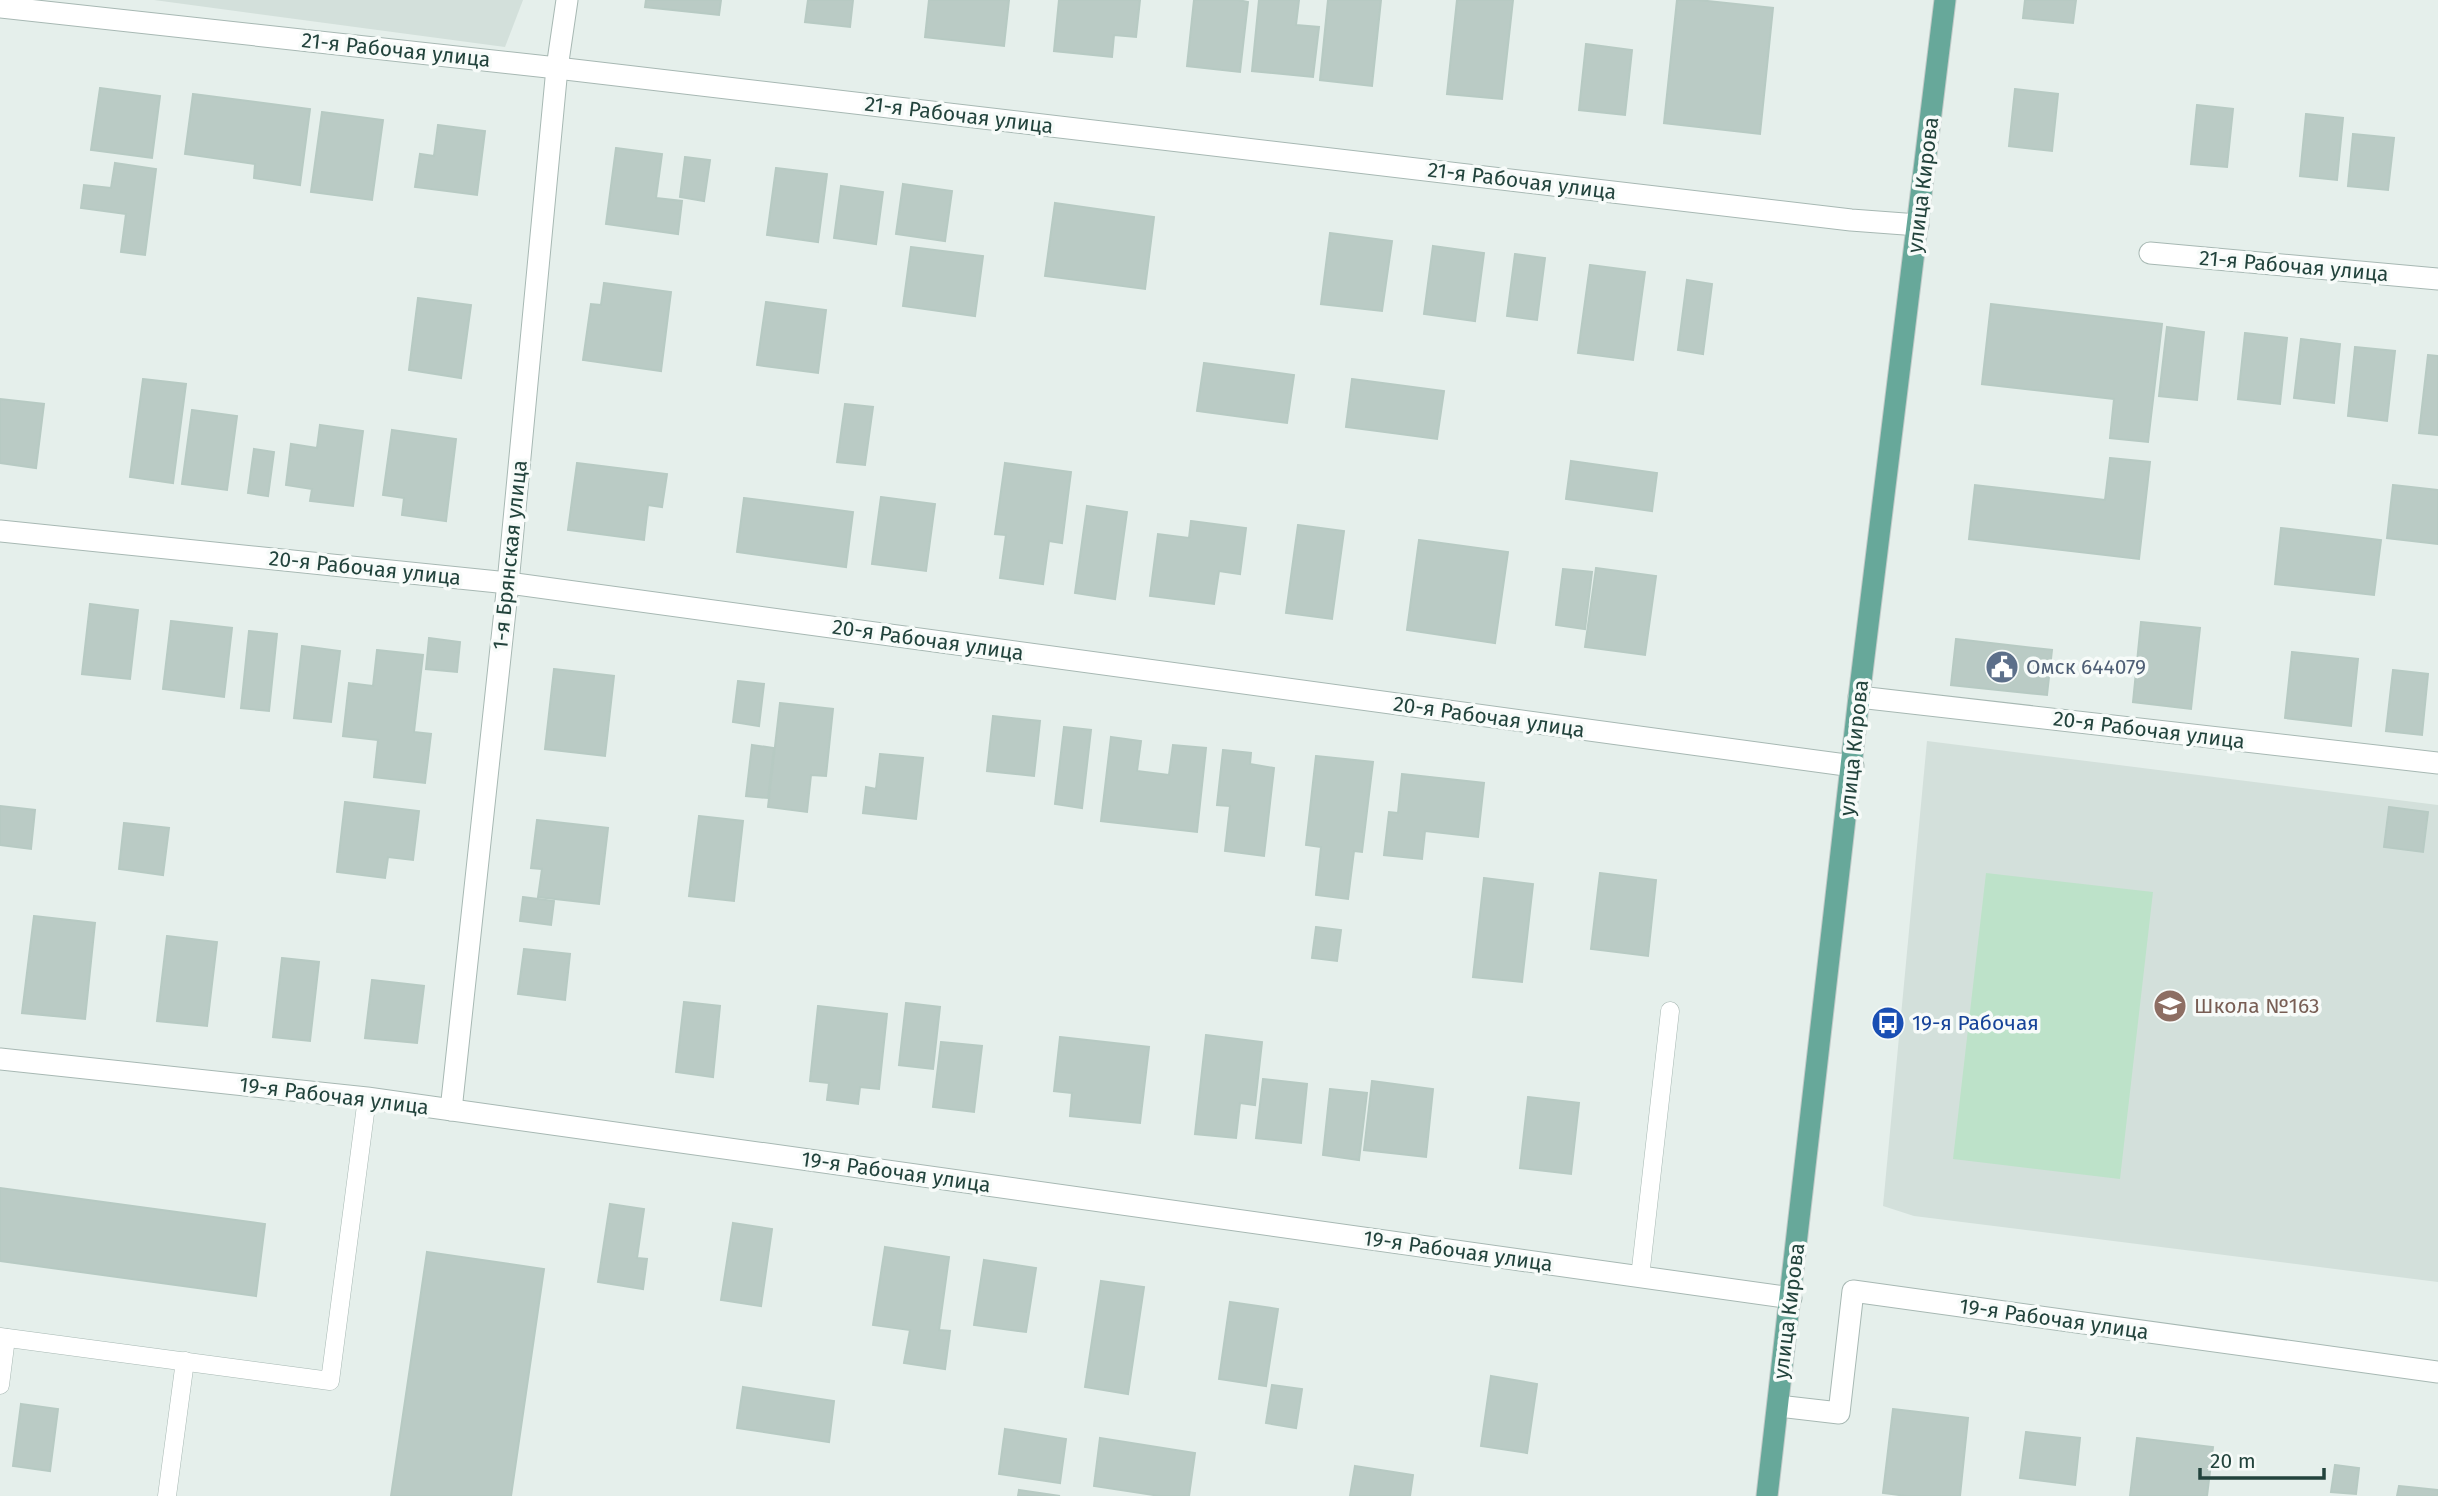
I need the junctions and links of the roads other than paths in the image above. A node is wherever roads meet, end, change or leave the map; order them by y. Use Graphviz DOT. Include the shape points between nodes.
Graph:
graph roads {
  1 [pos="567,0"];
  2 [pos="1945,0"];
  3 [pos="0,7"];
  4 [pos="558,68"];
  5 [pos="1918,225"];
  6 [pos="2150,253"];
  7 [pos="2438,279"];
  8 [pos="0,531"];
  9 [pos="508,583"];
  10 [pos="1859,696"];
  11 [pos="2438,763"];
  12 [pos="1853,766"];
  13 [pos="1671,1010"];
  14 [pos="0,1059"];
  15 [pos="367,1098"];
  16 [pos="451,1110"];
  17 [pos="1640,1277"];
  18 [pos="1791,1298"];
  19 [pos="3,1337"];
  20 [pos="185,1362"];
  21 [pos="2438,1372"];
  22 [pos="0,1385"];
  23 [pos="1778,1406"];
  24 [pos="167,1496"];
  25 [pos="1767,1496"];
  1 -- 4 [label="street, 1-я Брянская улица"];
  2 -- 5 [label="main road, улица Кирова"];
  3 -- 4 [label="street, 21-я Рабочая улица"];
  4 -- 5 [label="street, 21-я Рабочая улица"];
  4 -- 9 [label="street, 1-я Брянская улица"];
  5 -- 10 [label="main road, улица Кирова"];
  6 -- 7 [label="street, 21-я Рабочая улица"];
  8 -- 9 [label="street, 20-я Рабочая улица"];
  9 -- 12 [label="street, 20-я Рабочая улица"];
  9 -- 16 [label="street, 1-я Брянская улица"];
  10 -- 11 [label="street, 20-я Рабочая улица"];
  10 -- 12 [label="main road, улица Кирова"];
  12 -- 18 [label="main road, улица Кирова"];
  13 -- 17 [label="lane"];
  14 -- 15 [label="street, 19-я Рабочая улица"];
  15 -- 16 [label="street, 19-я Рабочая улица"];
  15 -- 20 [label="lane" via="330,1381"];
  16 -- 17 [label="street, 19-я Рабочая улица"];
  17 -- 18 [label="street, 19-я Рабочая улица"];
  18 -- 23 [label="main road, улица Кирова"];
  19 -- 20 [label="lane"];
  19 -- 22 [label="lane"];
  20 -- 24 [label="lane"];
  21 -- 23 [label="street, 19-я Рабочая улица" via="1853,1292 1839,1413"];
  23 -- 25 [label="main road, улица Кирова"];
}
